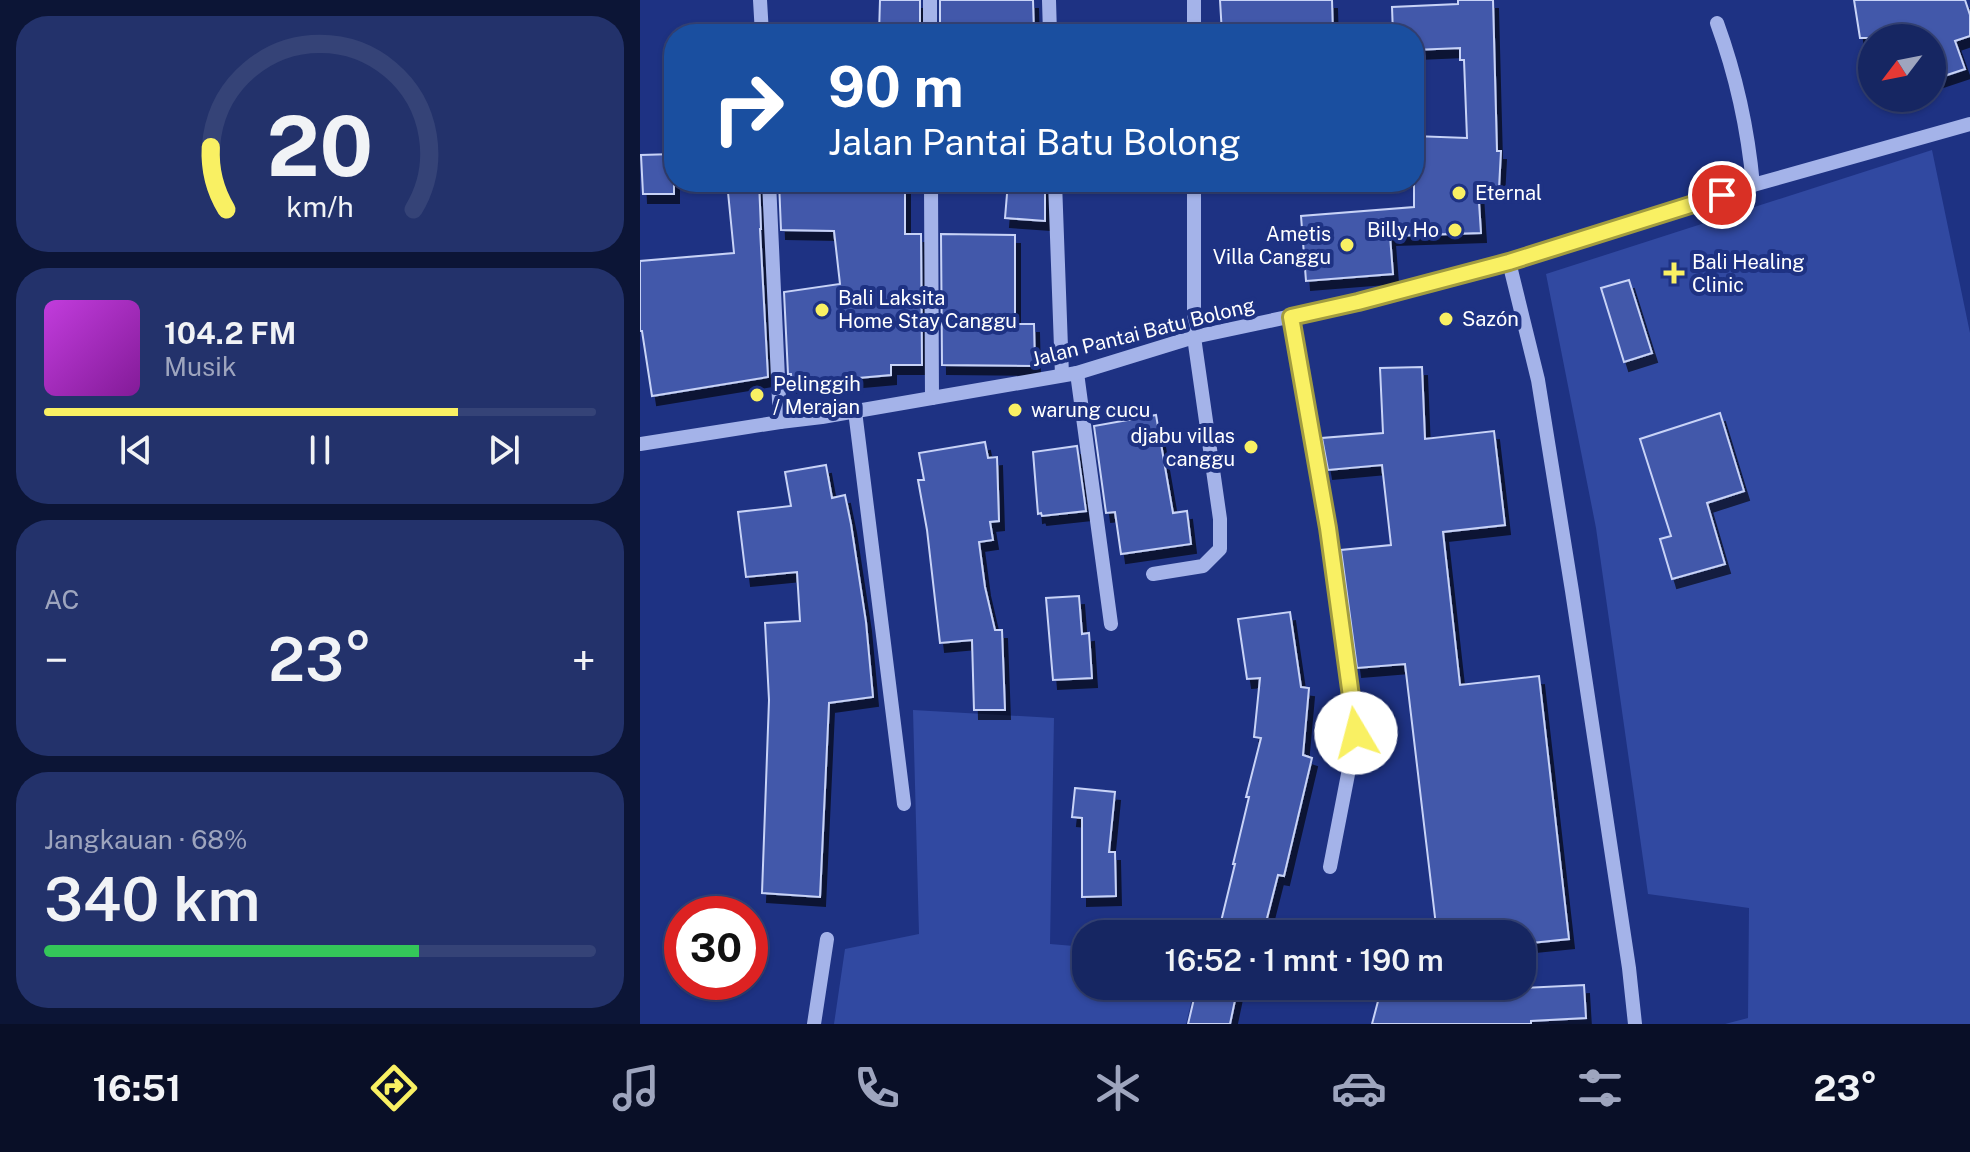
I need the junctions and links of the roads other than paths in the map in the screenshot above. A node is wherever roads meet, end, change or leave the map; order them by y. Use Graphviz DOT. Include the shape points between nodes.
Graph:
graph roads {
  1 [pos="760,0"];
  2 [pos="930,0"];
  3 [pos="1049,0"];
  4 [pos="1194,0"];
  5 [pos="1717,23"];
  6 [pos="761,24"];
  7 [pos="930,24"];
  8 [pos="1050,24"];
  9 [pos="1194,24"];
  10 [pos="1970,124"];
  11 [pos="1753,185"];
  12 [pos="769,192"];
  13 [pos="931,192"];
  14 [pos="1055,192"];
  15 [pos="1194,192"];
  16 [pos="1509,262"];
  17 [pos="1291,317"];
  18 [pos="1194,337"];
  19 [pos="1077,373"];
  20 [pos="1062,375"];
  21 [pos="932,398"];
  22 [pos="855,411"];
  23 [pos="780,422"];
  24 [pos="640,444"];
  25 [pos="1153,574"];
  26 [pos="1111,624"];
  27 [pos="904,804"];
  28 [pos="1330,867"];
  29 [pos="827,939"];
  30 [pos="814,1024"];
  31 [pos="1635,1024"];
  1 -- 6 [label="street"];
  2 -- 7 [label="street"];
  3 -- 8 [label="street"];
  4 -- 9 [label="street"];
  5 -- 11 [label="street" via="1731,61"];
  10 -- 11 [label="street, Jalan Pantai Batu Bolong"];
  11 -- 16 [label="street, Jalan Pantai Batu Bolong"];
  12 -- 23 [label="street"];
  13 -- 21 [label="street"];
  14 -- 20 [label="street"];
  15 -- 18 [label="street"];
  16 -- 17 [label="street, Jalan Pantai Batu Bolong"];
  16 -- 31 [label="street" via="1540,395"];
  17 -- 18 [label="street, Jalan Pantai Batu Bolong"];
  17 -- 28 [label="street" via="1356,733"];
  18 -- 19 [label="street, Jalan Pantai Batu Bolong"];
  18 -- 25 [label="street" via="1220,549 1203,566"];
  19 -- 20 [label="street, Jalan Pantai Batu Bolong"];
  19 -- 26 [label="street"];
  20 -- 21 [label="street, Jalan Pantai Batu Bolong"];
  21 -- 22 [label="street, Jalan Pantai Batu Bolong"];
  22 -- 23 [label="street, Jalan Pantai Batu Bolong"];
  22 -- 27 [label="street"];
  23 -- 24 [label="street, Jalan Pantai Batu Bolong"];
  29 -- 30 [label="street"];
}
